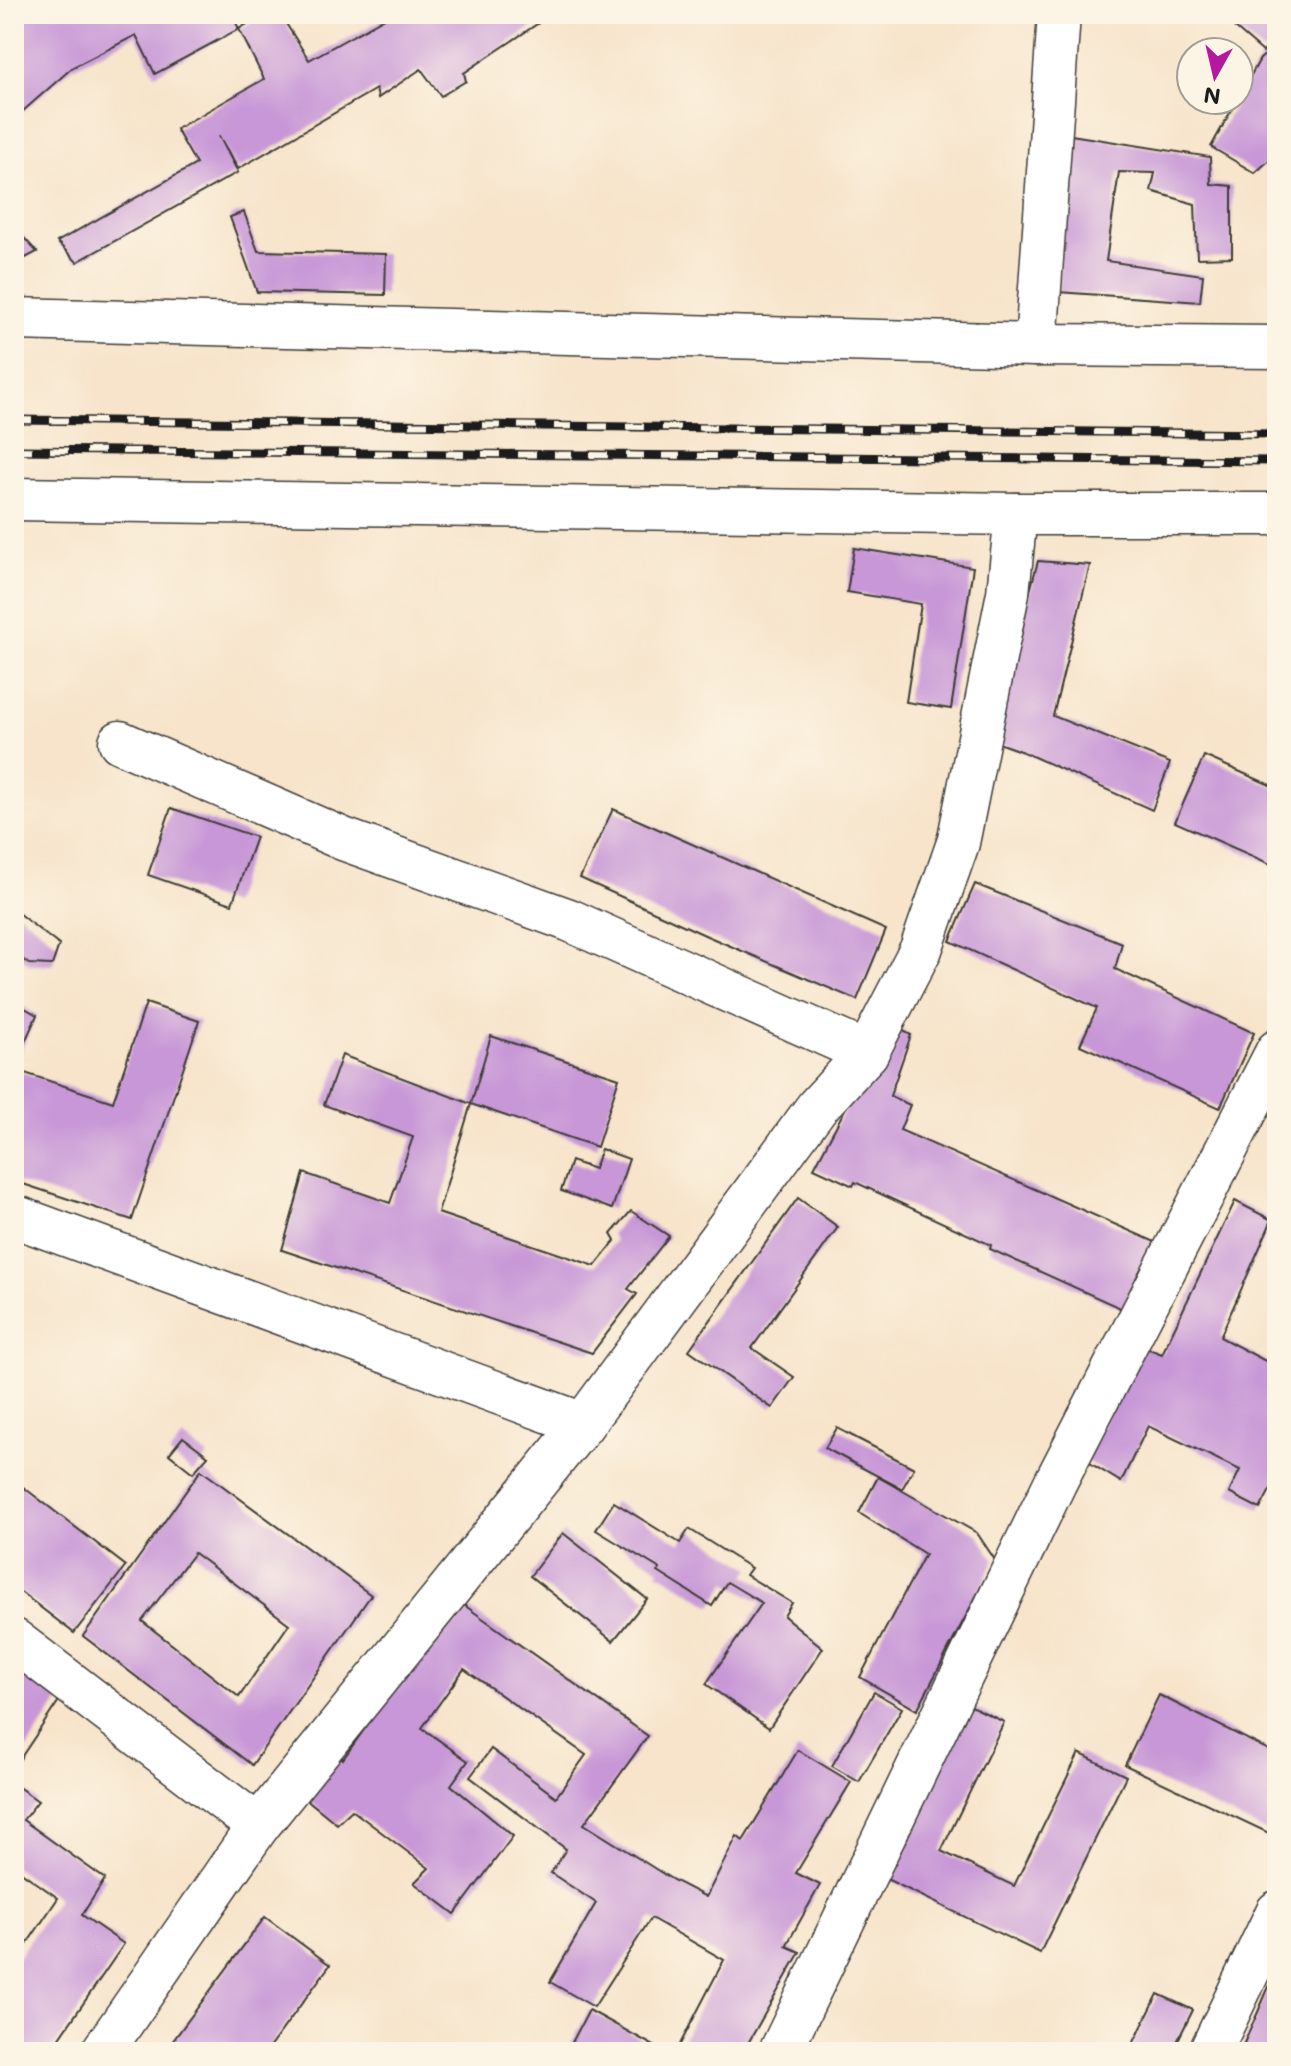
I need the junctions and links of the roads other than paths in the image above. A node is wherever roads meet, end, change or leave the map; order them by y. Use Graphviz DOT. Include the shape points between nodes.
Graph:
graph roads {
  1 [pos="1059,14"];
  2 [pos="14,319"];
  3 [pos="1036,345"];
  4 [pos="1277,347"];
  5 [pos="14,499"];
  6 [pos="1016,514"];
  7 [pos="1277,514"];
  8 [pos="120,742"];
  9 [pos="1277,1051"];
  10 [pos="867,1053"];
  11 [pos="14,1216"];
  12 [pos="583,1424"];
  13 [pos="14,1640"];
  14 [pos="258,1826"];
  15 [pos="1277,1912"];
  16 [pos="102,2052"];
  17 [pos="780,2052"];
  18 [pos="1210,2052"];
  1 -- 3 [label="street"];
  2 -- 3 [label="street"];
  3 -- 4 [label="street"];
  5 -- 6 [label="street"];
  6 -- 7 [label="street"];
  6 -- 10 [label="street" via="1008,593 958,843 921,949"];
  8 -- 10 [label="street" via="343,839 569,920"];
  9 -- 17 [label="street" via="1055,1483"];
  10 -- 12 [label="street" via="817,1107"];
  11 -- 12 [label="street"];
  12 -- 14 [label="street"];
  13 -- 14 [label="street"];
  14 -- 16 [label="street"];
  15 -- 18 [label="street"];
}
